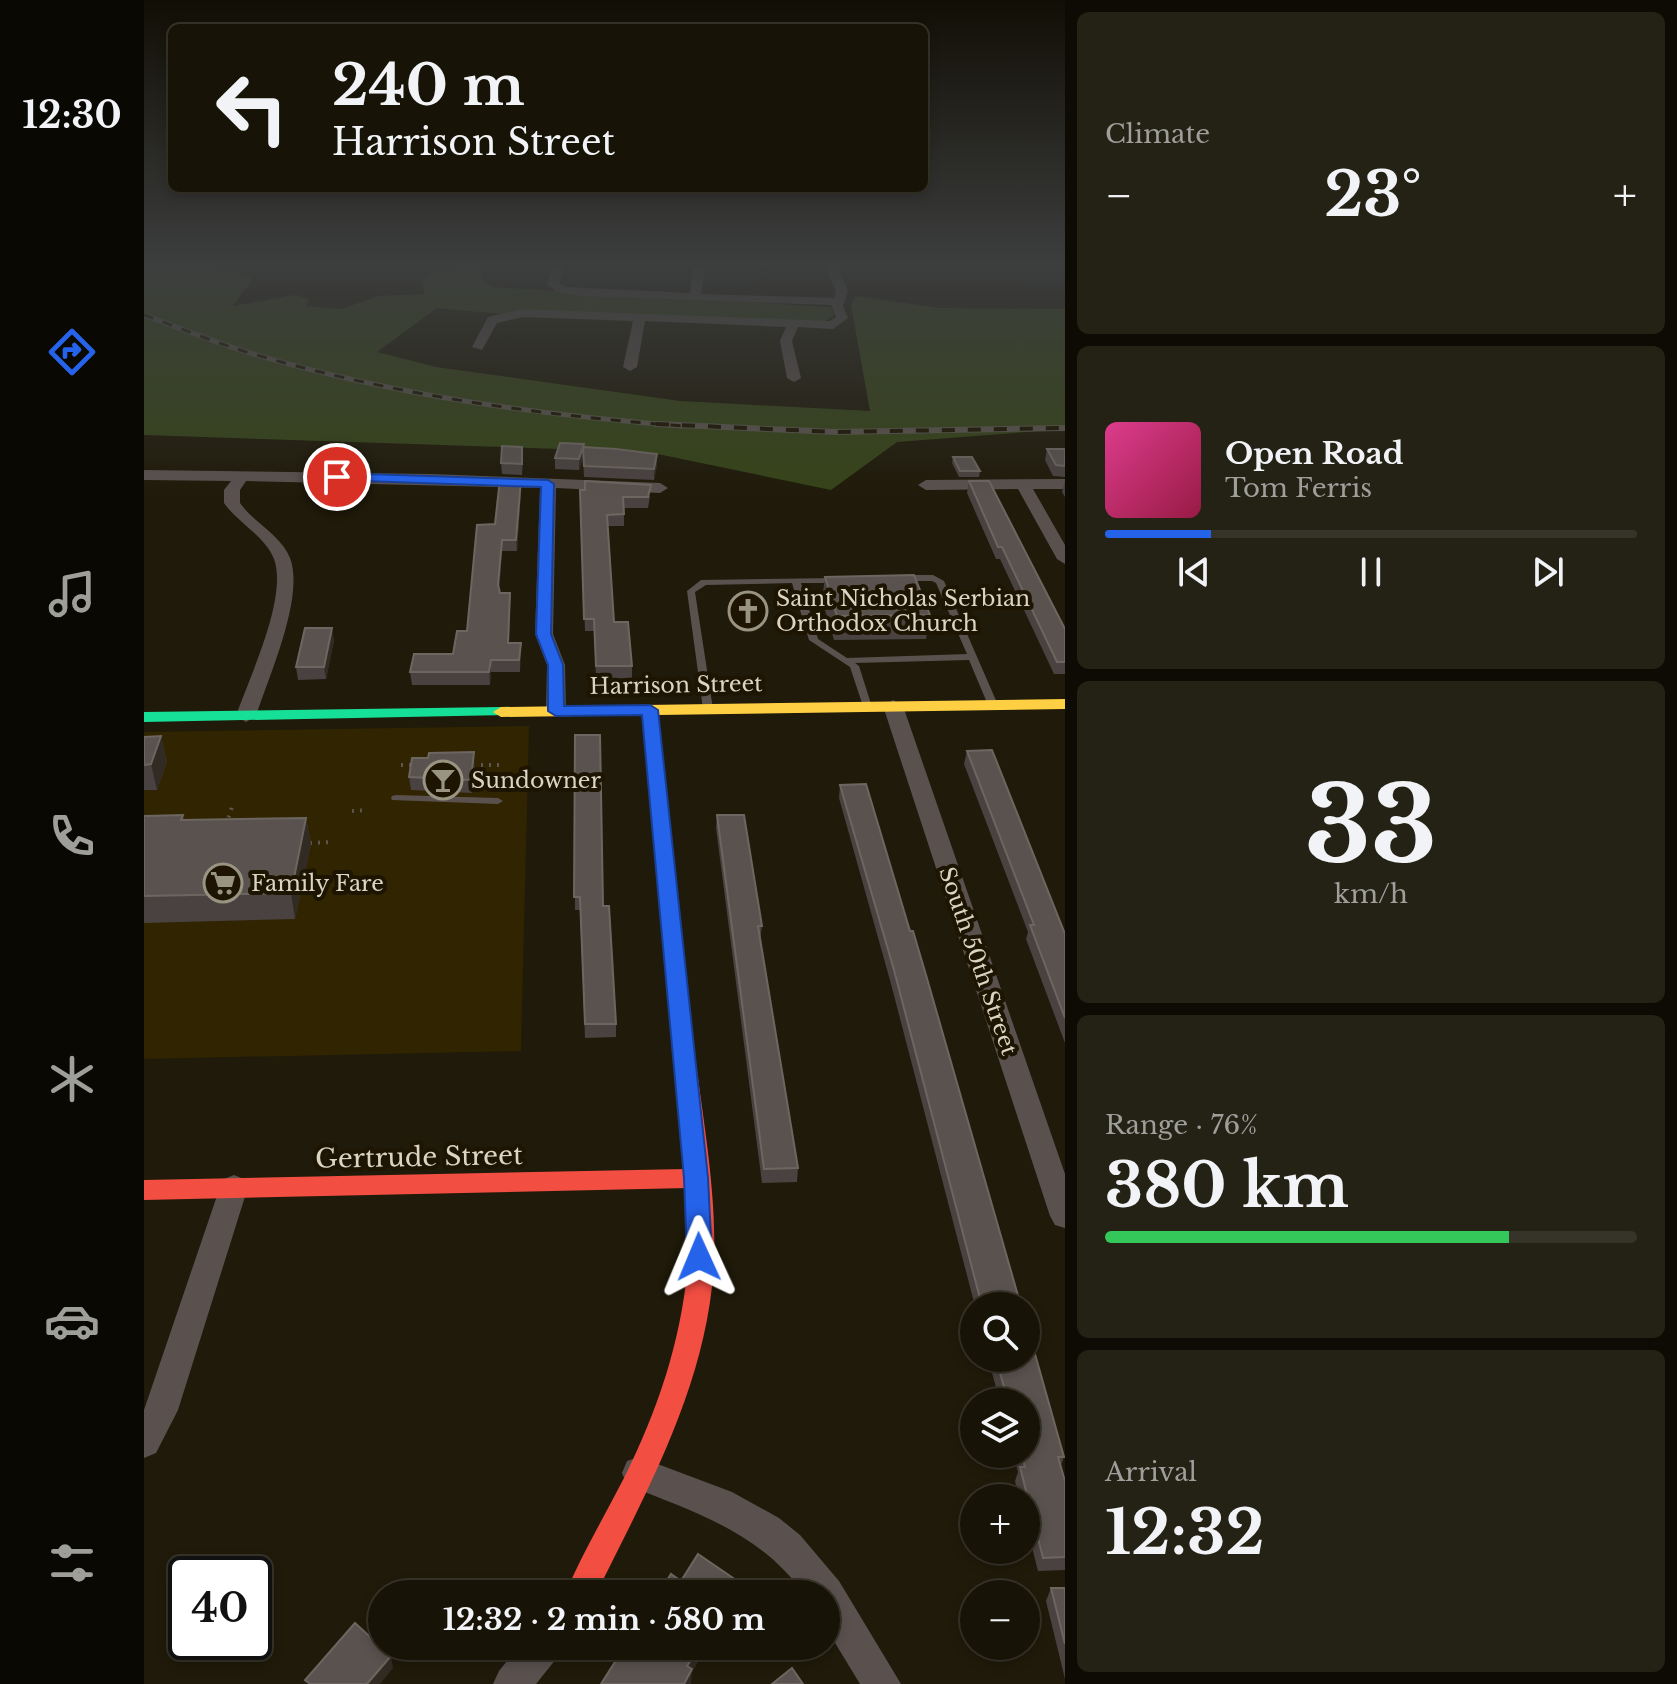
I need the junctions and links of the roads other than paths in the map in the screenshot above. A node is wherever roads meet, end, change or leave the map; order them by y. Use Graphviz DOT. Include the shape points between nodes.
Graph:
graph roads {
  1 [pos="482,340"];
  2 [pos="635,340"];
  3 [pos="787,340"];
  4 [pos="478,347"];
  5 [pos="630,367"];
  6 [pos="794,378"];
  7 [pos="144,475"];
  8 [pos="243,475"];
  9 [pos="548,484"];
  10 [pos="1065,484"];
  11 [pos="926,485"];
  12 [pos="1023,485"];
  13 [pos="660,488"];
  14 [pos="1065,559"];
  15 [pos="888,579"];
  16 [pos="842,580"];
  17 [pos="796,581"];
  18 [pos="973,657"];
  19 [pos="849,660"];
  20 [pos="1065,704"];
  21 [pos="993,705"];
  22 [pos="893,706"];
  23 [pos="867,707"];
  24 [pos="708,709"];
  25 [pos="650,710"];
  26 [pos="556,711"];
  27 [pos="246,716"];
  28 [pos="144,717"];
  29 [pos="396,798"];
  30 [pos="498,801"];
  31 [pos="696,1178"];
  32 [pos="234,1187"];
  33 [pos="144,1190"];
  34 [pos="1065,1216"];
  35 [pos="144,1442"];
  36 [pos="639,1473"];
  37 [pos="587,1580"];
  38 [pos="814,1580"];
  39 [pos="840,1616"];
  40 [pos="532,1660"];
  41 [pos="512,1684"];
  42 [pos="882,1684"];
  1 -- 4 [label="street"];
  2 -- 5 [label="street"];
  3 -- 6 [label="street"];
  7 -- 8 [label="street"];
  8 -- 9 [label="street"];
  8 -- 27 [label="street" via="232,490 232,503 275,546 285,567 284,589"];
  9 -- 13 [label="street"];
  9 -- 26 [label="street" via="544,634 556,665"];
  10 -- 12 [label="street"];
  11 -- 12 [label="street"];
  12 -- 14 [label="street"];
  15 -- 18 [label="lane" via="940,581"];
  16 -- 17 [label="lane"];
  17 -- 19 [label="lane" via="814,640"];
  17 -- 24 [label="lane" via="704,582 691,591"];
  18 -- 19 [label="lane"];
  18 -- 21 [label="lane"];
  19 -- 23 [label="lane"];
  20 -- 21 [label="street, Harrison Street"];
  21 -- 22 [label="street, Harrison Street"];
  22 -- 23 [label="street, Harrison Street"];
  22 -- 34 [label="street, South 50th Street"];
  23 -- 24 [label="street, Harrison Street"];
  24 -- 25 [label="street, Harrison Street"];
  25 -- 26 [label="street, Harrison Street"];
  25 -- 31 [label="street"];
  26 -- 27 [label="street, Harrison Street"];
  27 -- 28 [label="street, Harrison Street"];
  29 -- 30 [label="lane"];
  31 -- 32 [label="street, Gertrude Street"];
  31 -- 36 [label="street" via="698,1304 678,1383"];
  32 -- 33 [label="street, Gertrude Street"];
  32 -- 35 [label="street" via="162,1410"];
  36 -- 37 [label="street"];
  36 -- 38 [label="street" via="718,1501 773,1532"];
  39 -- 42 [label="street"];
  40 -- 41 [label="street"];
}
